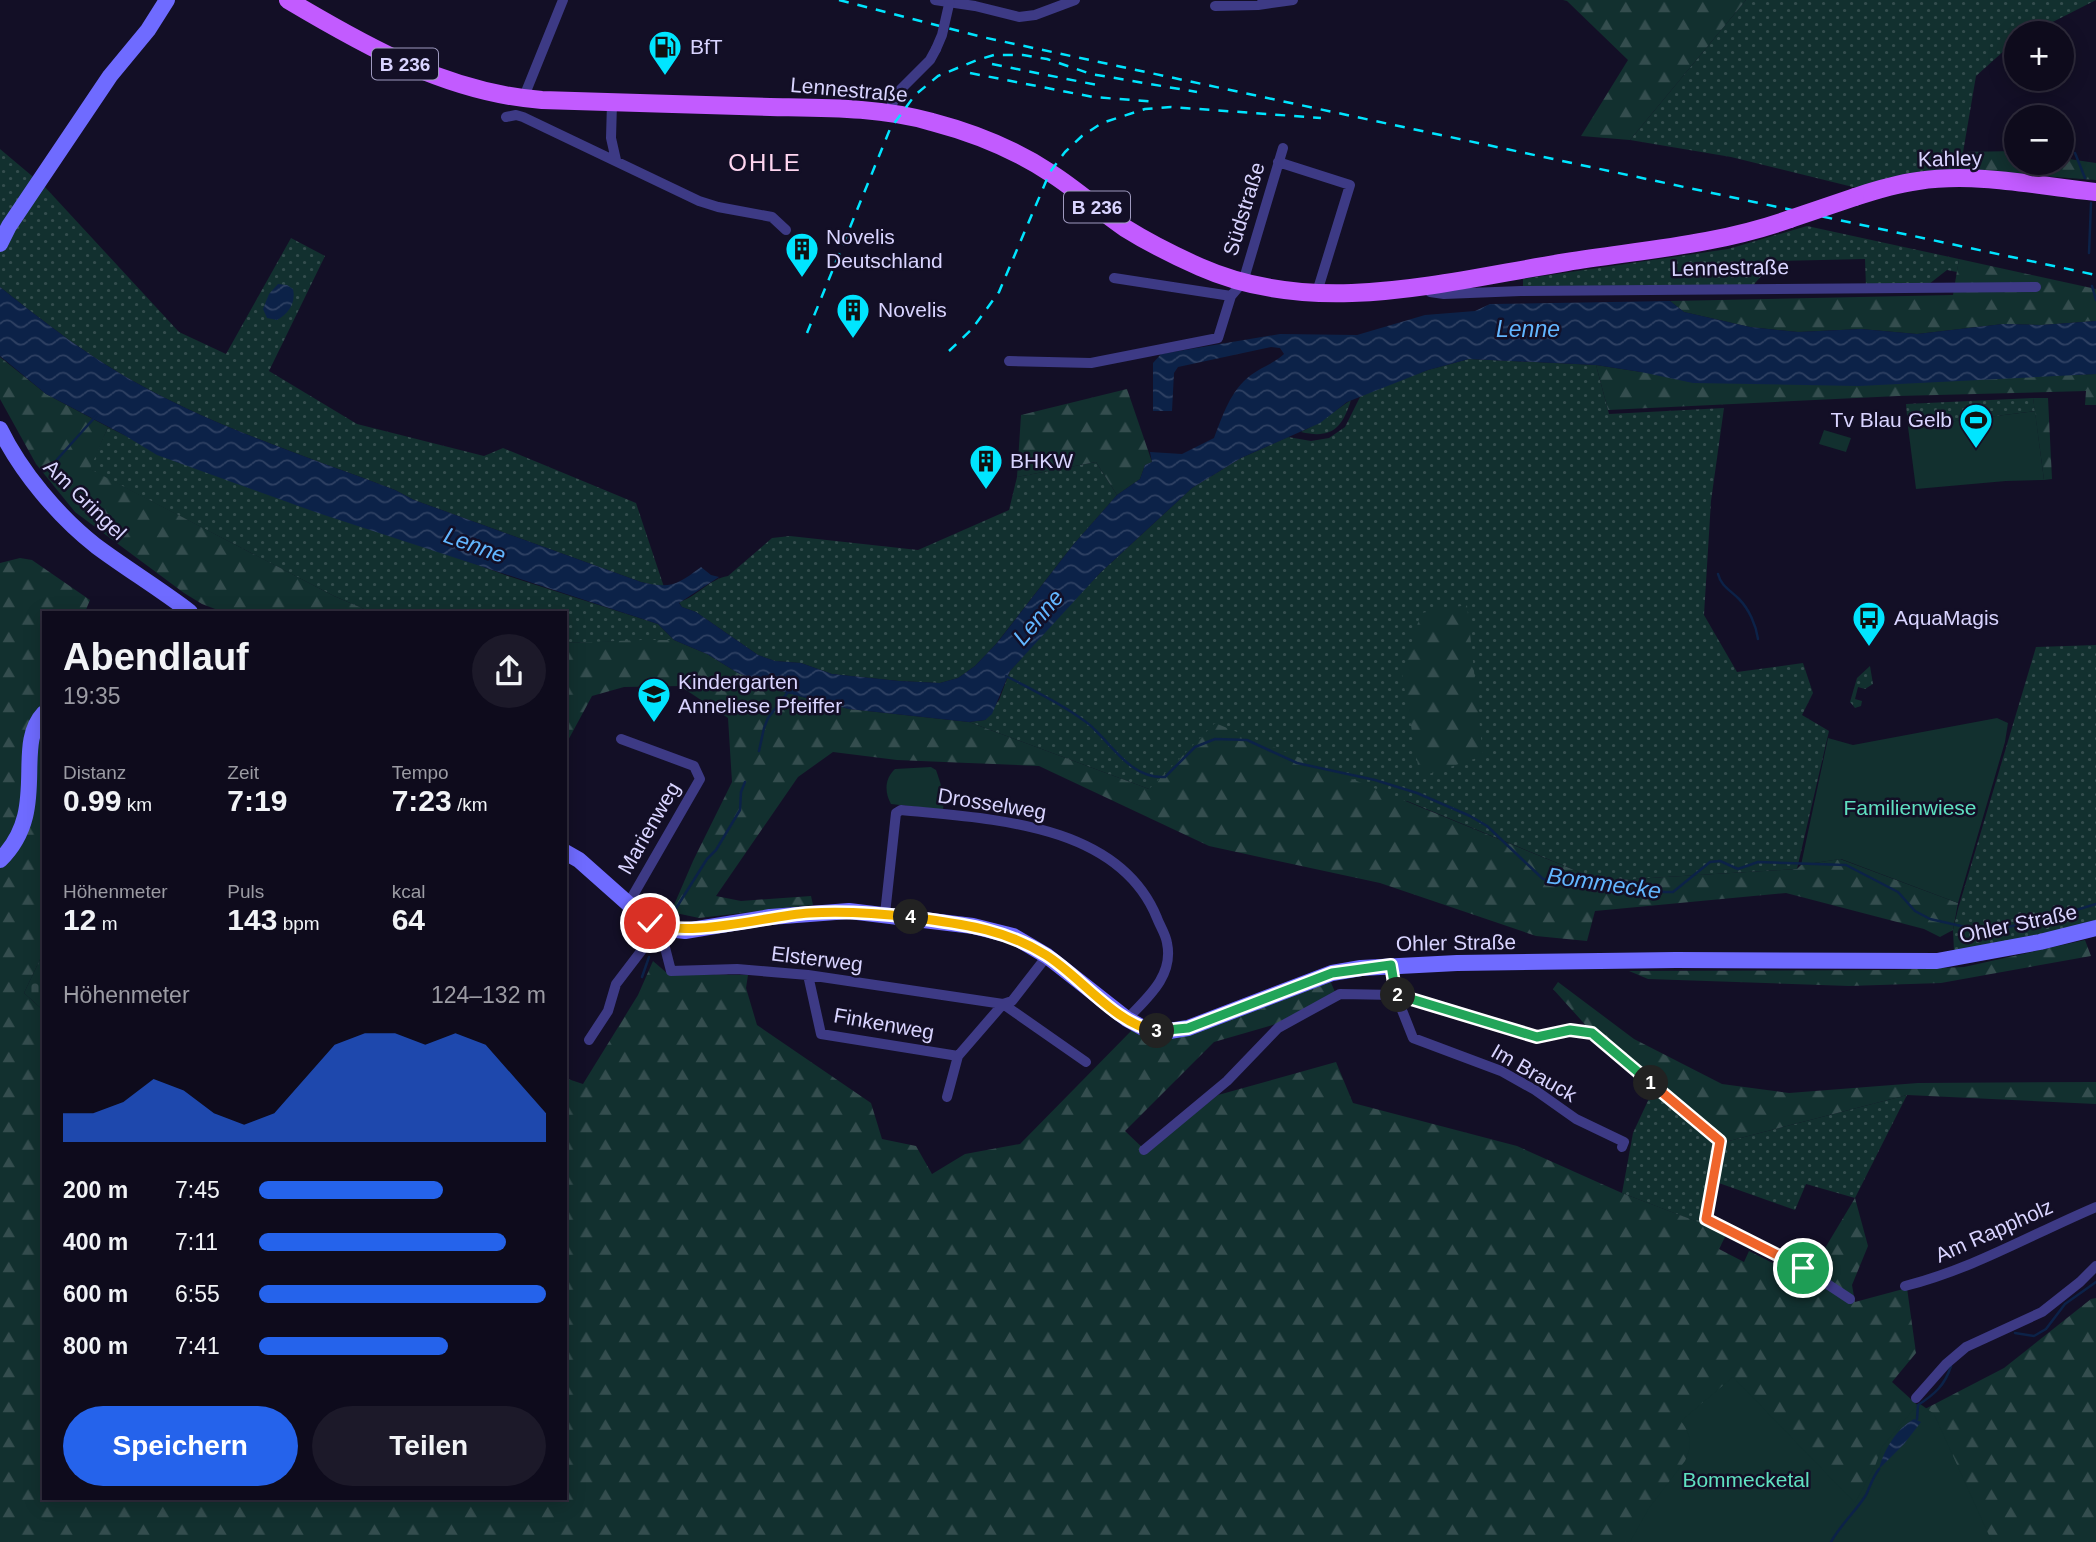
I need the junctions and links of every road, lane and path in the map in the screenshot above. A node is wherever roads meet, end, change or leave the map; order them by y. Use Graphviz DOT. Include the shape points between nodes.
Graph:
graph roads {
  1 [pos="167,0"];
  2 [pos="288,0"];
  3 [pos="563,0"];
  4 [pos="934,0"];
  5 [pos="950,0"];
  6 [pos="1075,0"];
  7 [pos="1293,0"];
  8 [pos="977,3"];
  9 [pos="1215,6"];
  10 [pos="523,99"];
  11 [pos="612,103"];
  12 [pos="888,112"];
  13 [pos="506,117"];
  14 [pos="1283,148"];
  15 [pos="616,160"];
  16 [pos="1278,162"];
  17 [pos="2096,192"];
  18 [pos="1790,219"];
  19 [pos="786,230"];
  20 [pos="0,244"];
  21 [pos="1114,278"];
  22 [pos="2036,287"];
  23 [pos="1428,288"];
  24 [pos="1237,289"];
  25 [pos="1317,292"];
  26 [pos="1009,361"];
  27 [pos="0,429"];
  28 [pos="189,611"];
  29 [pos="42,716"];
  30 [pos="621,739"];
  31 [pos="567,853"];
  32 [pos="0,860"];
  33 [pos="628,904"];
  34 [pos="885,914"];
  35 [pos="655,925"];
  36 [pos="2096,928"];
  37 [pos="1047,956"];
  38 [pos="1391,965"];
  39 [pos="808,975"];
  40 [pos="1396,995"];
  41 [pos="1003,1003"];
  42 [pos="1127,1019"];
  43 [pos="589,1040"];
  44 [pos="958,1056"];
  45 [pos="1086,1062"];
  46 [pos="947,1097"];
  47 [pos="1622,1147"];
  48 [pos="1144,1150"];
  49 [pos="2096,1207"];
  50 [pos="2096,1266"];
  51 [pos="1905,1286"];
  52 [pos="1850,1298"];
  53 [pos="1916,1398"];
  1 -- 20 [label="street" via="110,76"];
  2 -- 10 [label="main road, Lennestraße / B 236" via="418,70 472,89"];
  3 -- 10 [label="street"];
  4 -- 8 [label="street"];
  5 -- 12 [label="street, bridge" via="942,36 930,60 900,91"];
  6 -- 8 [label="street" via="1018,17"];
  7 -- 9 [label="street"];
  10 -- 11 [label="main road, Lennestraße / B 236"];
  11 -- 12 [label="main road, Lennestraße / B 236"];
  11 -- 15 [label="street"];
  12 -- 24 [label="main road, Lennestraße / B 236" via="985,138 1050,172 1135,233"];
  13 -- 15 [label="street" via="523,117"];
  14 -- 16 [label="street, Südstraße"];
  15 -- 19 [label="street" via="699,201 772,217"];
  16 -- 24 [label="street, Südstraße"];
  16 -- 25 [label="street" via="1350,185"];
  17 -- 18 [label="main road, Kahley / B 236, bridge" via="1960,179 1919,180"];
  18 -- 23 [label="main road, Lennestraße / B 236" via="1699,244"];
  21 -- 24 [label="street, Lennestraße"];
  22 -- 23 [label="street, Lennestraße" via="1444,294"];
  23 -- 25 [label="main road, Lennestraße / B 236"];
  24 -- 25 [label="main road, Lennestraße / B 236"];
  24 -- 26 [label="street, Südstraße" via="1218,338 1091,363"];
  27 -- 28 [label="street, Am Gringel" via="33,482 95,545"];
  29 -- 32 [label="street" via="32,733 26,819"];
  30 -- 33 [label="street, Marienweg" via="694,766 700,779"];
  31 -- 33 [label="street"];
  33 -- 35 [label="street"];
  34 -- 35 [label="street, Ohler Straße" via="810,913 685,931"];
  34 -- 37 [label="street, Ohler Straße" via="1013,936"];
  34 -- 42 [label="street, Drosselweg" via="896,813 901,810 1002,820 1057,834 1100,853 1131,877 1153,908 1168,944 1160,985"];
  35 -- 39 [label="street, Elsterweg" via="671,971 737,969"];
  35 -- 43 [label="street" via="617,984 608,1011"];
  36 -- 38 [label="street, Ohler Straße" via="1937,961"];
  37 -- 41 [label="street" via="1012,1001"];
  37 -- 42 [label="street, Ohler Straße"];
  38 -- 40 [label="street, Im Brauck"];
  38 -- 42 [label="street, Ohler Straße" via="1332,973 1188,1028 1147,1030"];
  39 -- 41 [label="street, Elsterweg"];
  39 -- 44 [label="street, Finkenweg" via="821,1034"];
  40 -- 47 [label="street, Im Brauck" via="1413,1038 1501,1071 1576,1119 1623,1142"];
  40 -- 48 [label="street" via="1340,994 1278,1028 1227,1081"];
  40 -- 52 [label="street" via="1537,1037 1570,1030 1592,1033 1720,1141 1706,1219 1803,1268"];
  41 -- 44 [label="street"];
  41 -- 45 [label="street"];
  44 -- 46 [label="street"];
  49 -- 51 [label="street, Am Rappholz" via="1982,1261"];
  50 -- 53 [label="street" via="2042,1312 1966,1347"];
}
